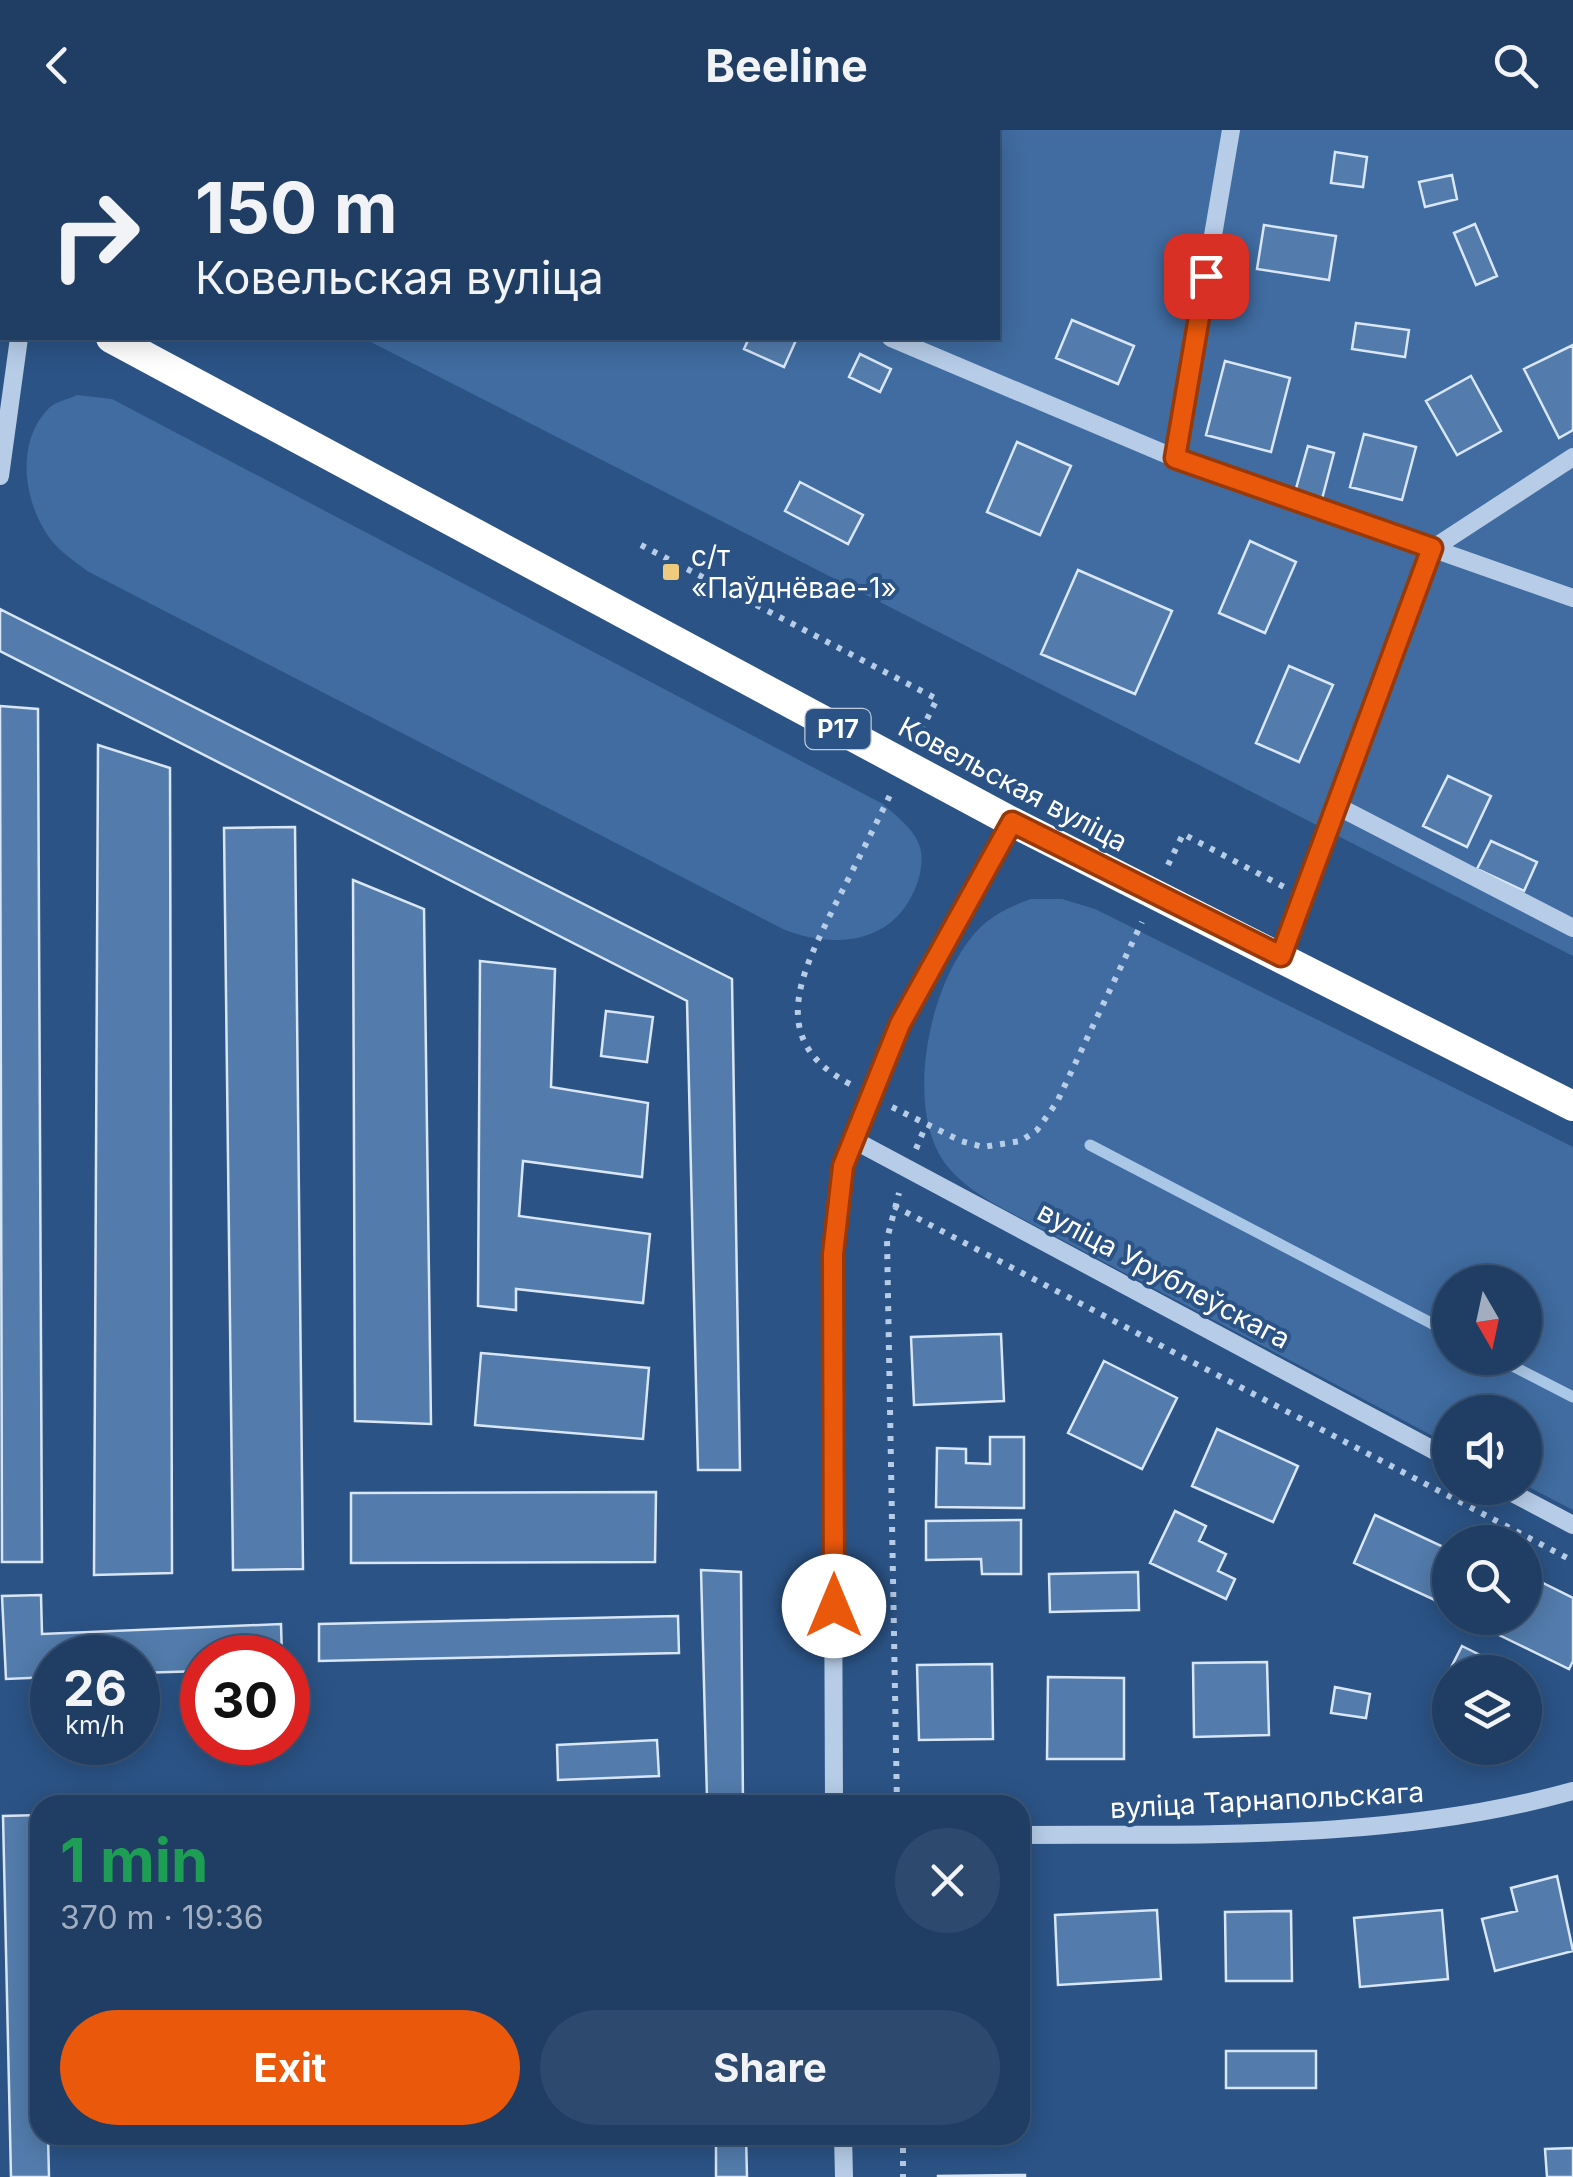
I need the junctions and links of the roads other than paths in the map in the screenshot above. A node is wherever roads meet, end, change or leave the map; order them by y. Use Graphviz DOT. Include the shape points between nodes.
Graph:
graph roads {
  1 [pos="1231,130"];
  2 [pos="19,340"];
  3 [pos="115,340"];
  4 [pos="896,340"];
  5 [pos="1175,458"];
  6 [pos="1573,458"];
  7 [pos="0,476"];
  8 [pos="1432,548"];
  9 [pos="1573,598"];
  10 [pos="1335,805"];
  11 [pos="1012,822"];
  12 [pos="1573,928"];
  13 [pos="1281,956"];
  14 [pos="1573,1106"];
  15 [pos="852,1139"];
  16 [pos="1432,1450"];
  17 [pos="1535,1505"];
  18 [pos="1573,1525"];
  19 [pos="1573,1791"];
  20 [pos="834,1795"];
  21 [pos="1030,1835"];
  22 [pos="842,2145"];
  23 [pos="844,2177"];
  1 -- 5 [label="street"];
  2 -- 7 [label="street"];
  3 -- 11 [label="highway, Ковельская вуліца / Р17"];
  4 -- 5 [label="street"];
  5 -- 8 [label="street"];
  6 -- 8 [label="street"];
  8 -- 9 [label="street"];
  8 -- 10 [label="street"];
  10 -- 12 [label="street"];
  10 -- 13 [label="street"];
  11 -- 13 [label="highway, Ковельская вуліца / Р17"];
  11 -- 15 [label="street" via="900,1024"];
  13 -- 14 [label="highway, Ковельская вуліца / Р17"];
  15 -- 16 [label="street, вуліца Урублеўскага"];
  15 -- 20 [label="street" via="837,1194 833,1254"];
  17 -- 18 [label="street"];
  19 -- 21 [label="street, вуліца Тарнапольскага" via="1374,1827"];
  22 -- 23 [label="street"];
}
